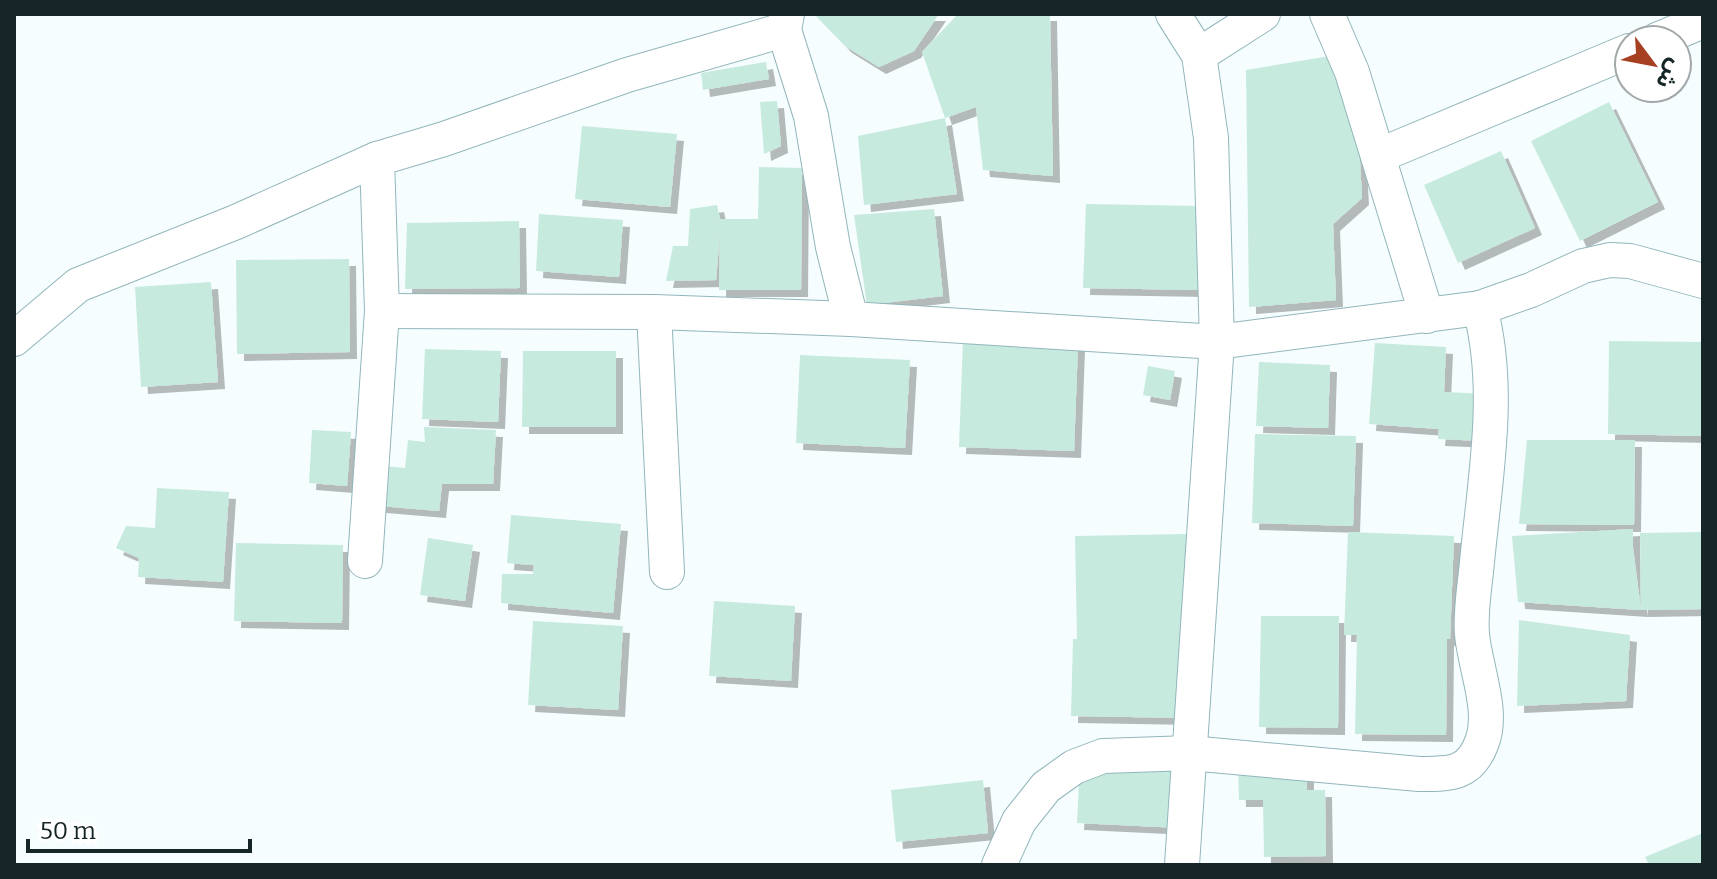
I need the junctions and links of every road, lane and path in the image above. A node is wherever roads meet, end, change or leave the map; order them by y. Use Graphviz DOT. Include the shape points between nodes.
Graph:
graph roads {
  1 [pos="1173,14"];
  2 [pos="1263,14"];
  3 [pos="1327,14"];
  4 [pos="786,22"];
  5 [pos="1199,55"];
  6 [pos="1613,58"];
  7 [pos="1378,156"];
  8 [pos="377,159"];
  9 [pos="1703,281"];
  10 [pos="1480,308"];
  11 [pos="382,311"];
  12 [pos="654,312"];
  13 [pos="1427,316"];
  14 [pos="851,319"];
  15 [pos="14,339"];
  16 [pos="1217,342"];
  17 [pos="365,561"];
  18 [pos="667,572"];
  19 [pos="1190,753"];
  20 [pos="999,865"];
  21 [pos="1182,865"];
  1 -- 5 [label="street"];
  2 -- 5 [label="street"];
  3 -- 7 [label="street"];
  4 -- 8 [label="street"];
  4 -- 14 [label="street" via="811,116"];
  5 -- 16 [label="street" via="1211,138"];
  6 -- 7 [label="street"];
  7 -- 13 [label="street"];
  8 -- 11 [label="street"];
  8 -- 15 [label="street" via="78,285"];
  9 -- 10 [label="street" via="1610,260"];
  10 -- 13 [label="street"];
  10 -- 19 [label="street" via="1491,402 1471,630 1487,713 1483,741 1472,762 1453,773 1419,774"];
  11 -- 12 [label="street"];
  11 -- 17 [label="street"];
  12 -- 14 [label="street"];
  12 -- 18 [label="street"];
  13 -- 16 [label="street"];
  14 -- 16 [label="street"];
  16 -- 19 [label="street"];
  19 -- 20 [label="street" via="1103,756 1074,767 1046,787 1019,821"];
  19 -- 21 [label="street"];
}
